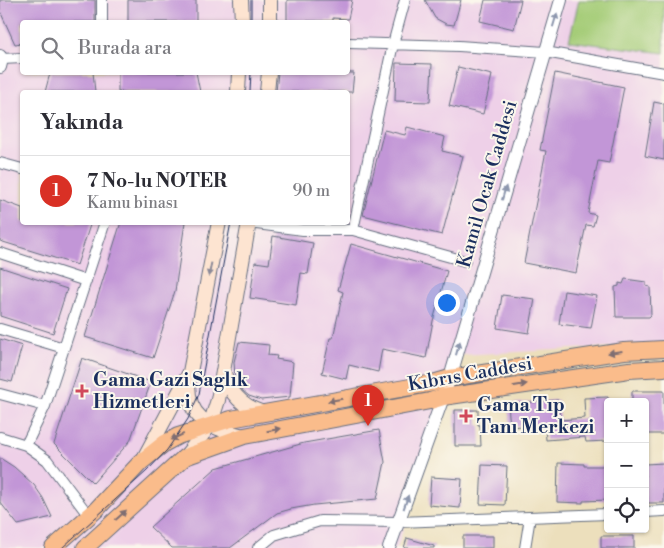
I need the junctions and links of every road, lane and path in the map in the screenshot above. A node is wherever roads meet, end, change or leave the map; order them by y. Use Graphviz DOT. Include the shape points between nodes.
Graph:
graph roads {
  1 [pos="102,0"];
  2 [pos="241,0"];
  3 [pos="270,0"];
  4 [pos="405,0"];
  5 [pos="561,0"];
  6 [pos="102,20"];
  7 [pos="242,20"];
  8 [pos="270,20"];
  9 [pos="350,43"];
  10 [pos="393,44"];
  11 [pos="545,52"];
  12 [pos="20,58"];
  13 [pos="0,61"];
  14 [pos="664,73"];
  15 [pos="239,75"];
  16 [pos="269,75"];
  17 [pos="238,90"];
  18 [pos="267,90"];
  19 [pos="0,162"];
  20 [pos="20,168"];
  21 [pos="103,225"];
  22 [pos="218,225"];
  23 [pos="249,225"];
  24 [pos="264,225"];
  25 [pos="353,230"];
  26 [pos="0,253"];
  27 [pos="465,261"];
  28 [pos="86,281"];
  29 [pos="0,330"];
  30 [pos="64,348"];
  31 [pos="664,348"];
  32 [pos="664,368"];
  33 [pos="190,372"];
  34 [pos="224,373"];
  35 [pos="450,378"];
  36 [pos="0,394"];
  37 [pos="443,397"];
  38 [pos="45,406"];
  39 [pos="266,413"];
  40 [pos="210,425"];
  41 [pos="244,436"];
  42 [pos="0,437"];
  43 [pos="26,445"];
  44 [pos="185,457"];
  45 [pos="141,462"];
  46 [pos="664,511"];
  47 [pos="649,512"];
  48 [pos="604,514"];
  49 [pos="89,516"];
  50 [pos="530,517"];
  51 [pos="399,522"];
  52 [pos="53,548"];
  53 [pos="85,548"];
  54 [pos="258,548"];
  55 [pos="389,548"];
  56 [pos="525,548"];
  1 -- 6 [label="street"];
  2 -- 7 [label="main road"];
  3 -- 8 [label="main road"];
  4 -- 10 [label="street"];
  11 -- 5 [label="street, Kamil Ocak Caddesi, one-way"];
  9 -- 10 [label="street"];
  10 -- 11 [label="street"];
  10 -- 25 [label="street"];
  11 -- 14 [label="street"];
  35 -- 11 [label="street, Kamil Ocak Caddesi, one-way"];
  12 -- 13 [label="street"];
  15 -- 17 [label="main road"];
  16 -- 18 [label="main road"];
  19 -- 20 [label="street"];
  21 -- 28 [label="street"];
  22 -- 33 [label="main road, one-way"];
  23 -- 34 [label="main road"];
  24 -- 25 [label="street" via="303,230"];
  25 -- 27 [label="street"];
  26 -- 28 [label="street"];
  28 -- 30 [label="street"];
  29 -- 30 [label="street"];
  30 -- 38 [label="street"];
  31 -- 35 [label="main road, one-way" via="624,351"];
  37 -- 32 [label="main road, Kıbrıs Caddesi, one-way" via="629,370"];
  33 -- 40 [label="main road" via="190,400 203,422"];
  33 -- 45 [label="main road"];
  34 -- 39 [label="main road" via="230,389 240,401"];
  34 -- 40 [label="main road"];
  35 -- 37 [label="street, Kamil Ocak Caddesi"];
  35 -- 39 [label="main road, one-way"];
  36 -- 38 [label="street"];
  41 -- 37 [label="main road, Kıbrıs Caddesi, one-way"];
  51 -- 37 [label="street, Kamil Ocak Caddesi, one-way"];
  38 -- 43 [label="street"];
  39 -- 40 [label="main road"];
  40 -- 41 [label="main road"];
  40 -- 44 [label="main road"];
  40 -- 45 [label="main road, one-way" via="178,436"];
  41 -- 44 [label="main road, Kıbrıs Caddesi"];
  42 -- 43 [label="street"];
  43 -- 49 [label="street" via="47,460"];
  53 -- 44 [label="main road, Kıbrıs Caddesi, one-way"];
  45 -- 49 [label="main road"];
  46 -- 47 [label="street"];
  48 -- 50 [label="street"];
  49 -- 52 [label="main road"];
  50 -- 51 [label="street"];
  50 -- 56 [label="street"];
  51 -- 54 [label="street" via="320,521 274,536"];
  51 -- 55 [label="street, Kamil Ocak Caddesi"];
}
